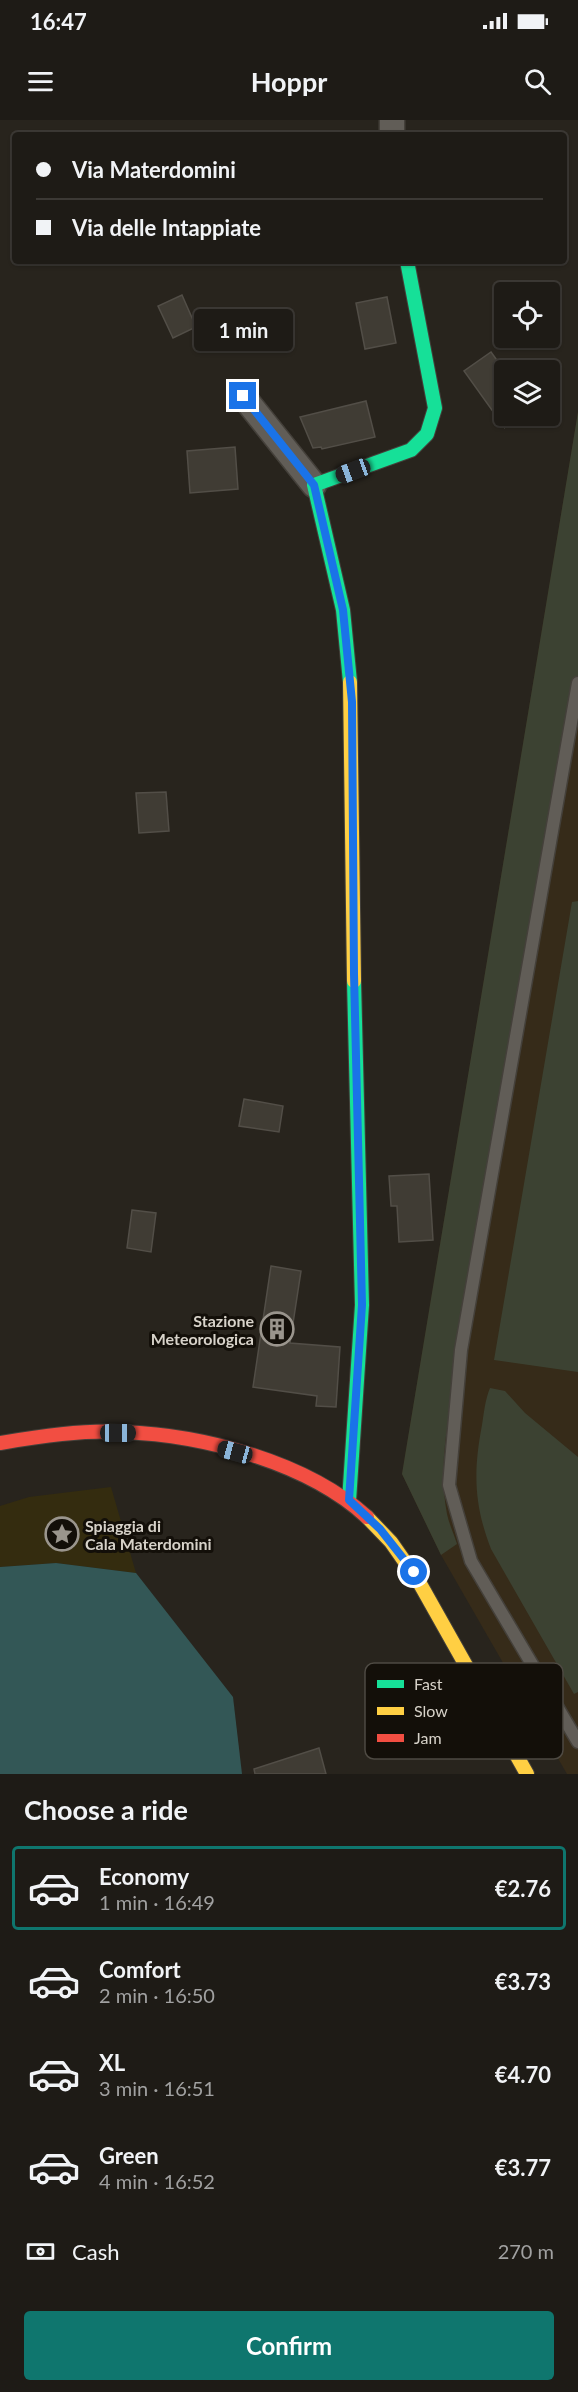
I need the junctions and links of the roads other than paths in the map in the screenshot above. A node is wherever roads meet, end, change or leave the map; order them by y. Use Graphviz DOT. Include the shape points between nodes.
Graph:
graph roads {
  1 [pos="408,264"];
  2 [pos="243,396"];
  3 [pos="314,485"];
  4 [pos="578,683"];
  5 [pos="0,1443"];
  6 [pos="349,1500"];
  7 [pos="465,1663"];
  8 [pos="531,1663"];
  9 [pos="563,1717"];
  10 [pos="578,1742"];
  11 [pos="519,1759"];
  12 [pos="527,1774"];
  1 -- 3 [label="street" via="435,408 427,434 411,450"];
  2 -- 3 [label="street"];
  3 -- 6 [label="street" via="343,610 352,702 362,1305"];
  4 -- 8 [label="lane" via="461,1350 448,1485 471,1561"];
  5 -- 6 [label="street" via="75,1433 140,1433 214,1446 255,1458 300,1473"];
  6 -- 7 [label="street" via="380,1529 414,1572"];
  9 -- 10 [label="lane"];
  11 -- 12 [label="street"];
}
